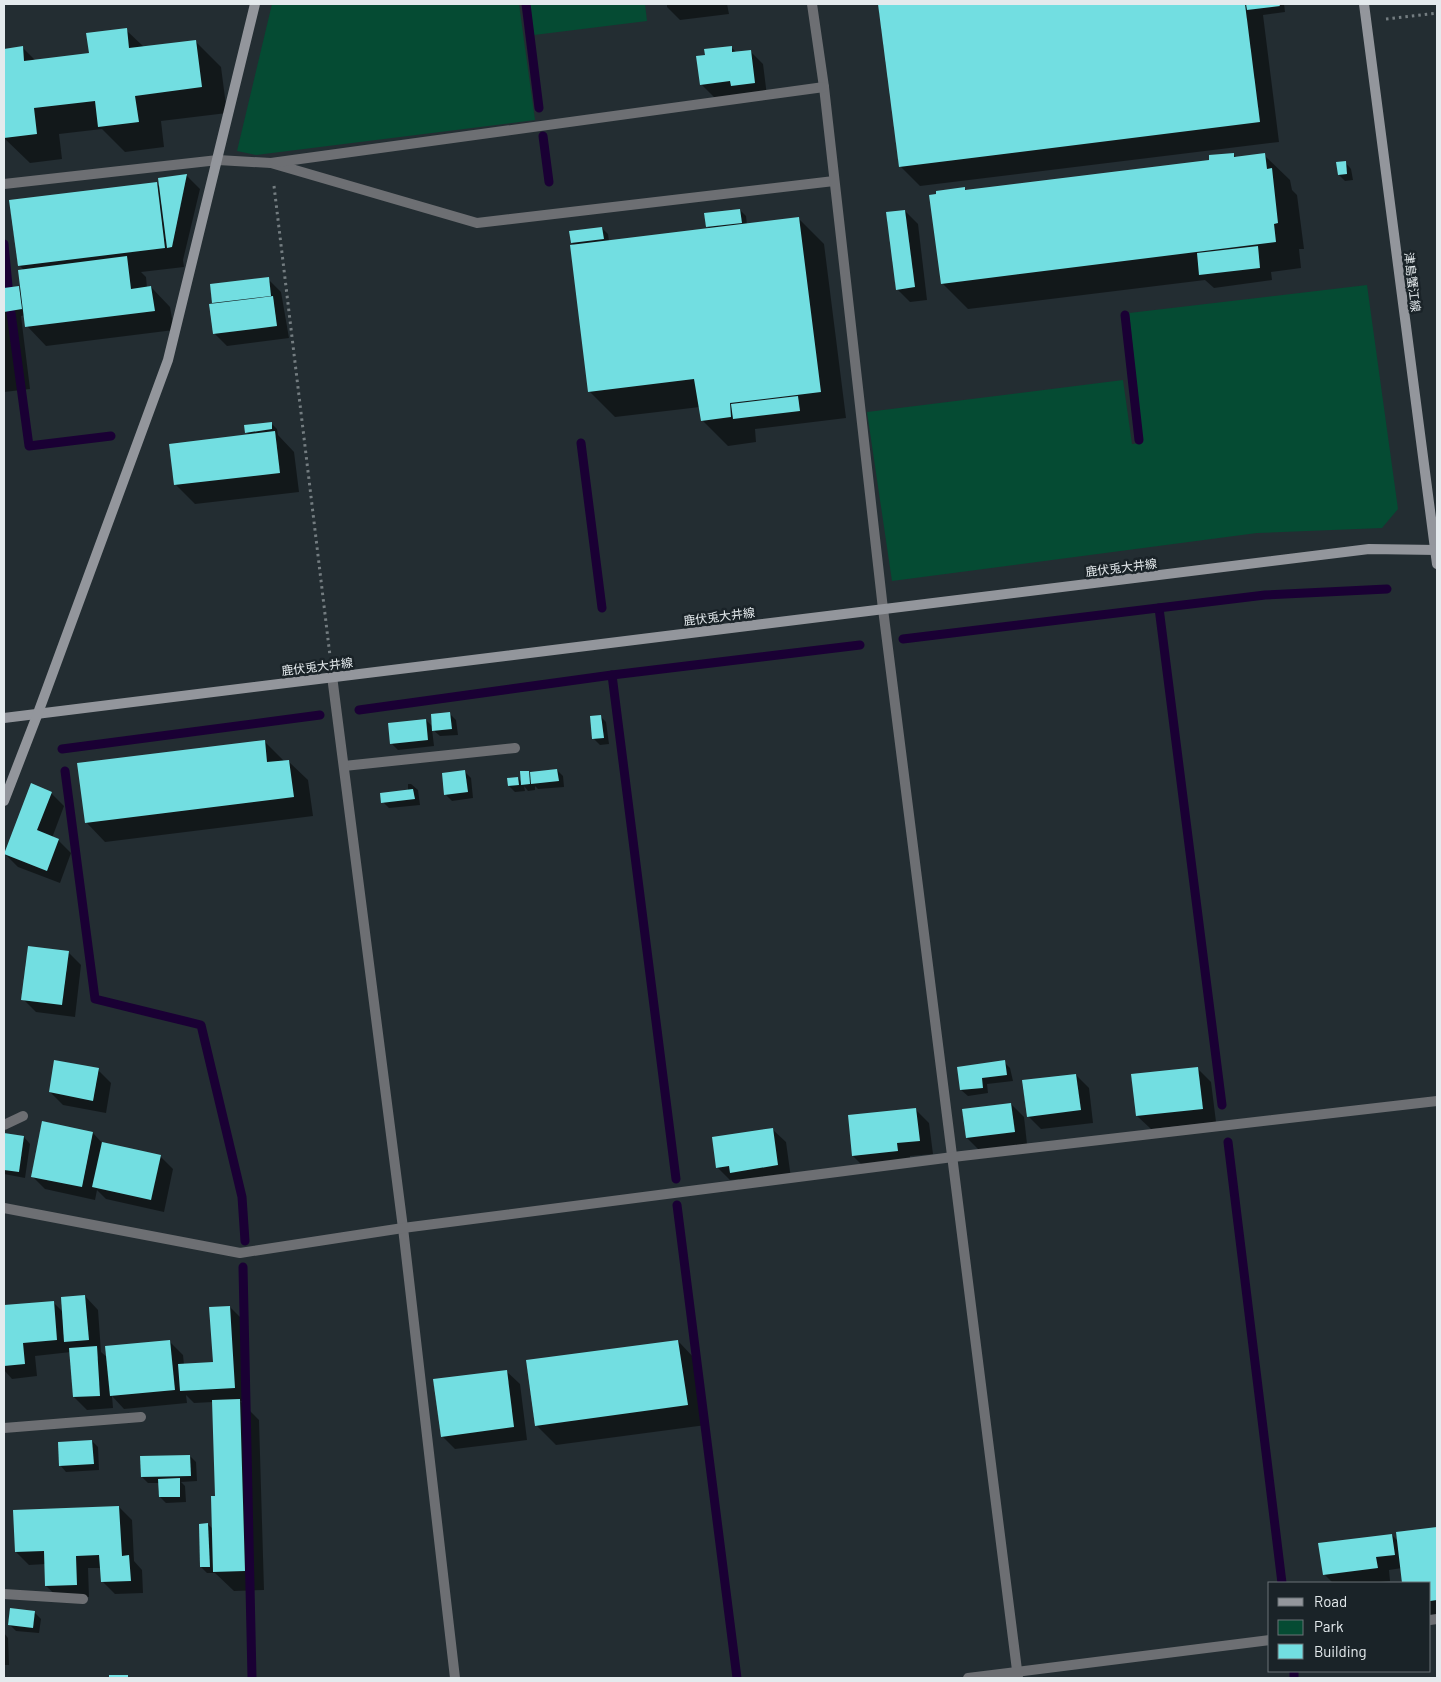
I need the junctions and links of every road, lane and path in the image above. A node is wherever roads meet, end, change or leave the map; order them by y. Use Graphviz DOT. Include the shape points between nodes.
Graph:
graph roads {
  1 [pos="256,4"];
  2 [pos="812,4"];
  3 [pos="1364,4"];
  4 [pos="1437,13"];
  5 [pos="1366,22"];
  6 [pos="824,87"];
  7 [pos="218,160"];
  8 [pos="271,163"];
  9 [pos="834,181"];
  10 [pos="4,184"];
  11 [pos="1436,550"];
  12 [pos="1437,564"];
  13 [pos="883,609"];
  14 [pos="332,676"];
  15 [pos="38,713"];
  16 [pos="4,718"];
  17 [pos="515,748"];
  18 [pos="344,766"];
  19 [pos="4,801"];
  20 [pos="1437,1101"];
  21 [pos="23,1116"];
  22 [pos="4,1125"];
  23 [pos="953,1157"];
  24 [pos="4,1208"];
  25 [pos="403,1228"];
  26 [pos="141,1417"];
  27 [pos="4,1428"];
  28 [pos="4,1594"];
  29 [pos="83,1599"];
  30 [pos="1268,1640"];
  31 [pos="1018,1675"];
  32 [pos="456,1678"];
  33 [pos="968,1678"];
  1 -- 7 [label="main road"];
  2 -- 6 [label="street"];
  3 -- 5 [label="main road, 津島蟹江線"];
  4 -- 5 [label="path"];
  5 -- 11 [label="main road, 津島蟹江線"];
  6 -- 8 [label="street"];
  6 -- 9 [label="street"];
  7 -- 8 [label="street"];
  7 -- 10 [label="street"];
  7 -- 15 [label="main road" via="168,360"];
  8 -- 9 [label="street" via="477,222"];
  8 -- 14 [label="path"];
  9 -- 13 [label="street"];
  11 -- 12 [label="main road, 津島蟹江線"];
  11 -- 13 [label="main road, 鹿伏兎大井線" via="1369,550"];
  13 -- 14 [label="main road, 鹿伏兎大井線"];
  13 -- 23 [label="street"];
  14 -- 15 [label="main road, 鹿伏兎大井線"];
  14 -- 18 [label="street"];
  15 -- 16 [label="main road, 鹿伏兎大井線"];
  15 -- 19 [label="main road"];
  17 -- 18 [label="street"];
  18 -- 25 [label="street"];
  20 -- 23 [label="street"];
  21 -- 22 [label="street"];
  23 -- 25 [label="street"];
  23 -- 31 [label="street"];
  24 -- 25 [label="street" via="240,1253"];
  25 -- 32 [label="street"];
  26 -- 27 [label="street"];
  28 -- 29 [label="street"];
  30 -- 31 [label="street"];
  31 -- 33 [label="street"];
}
